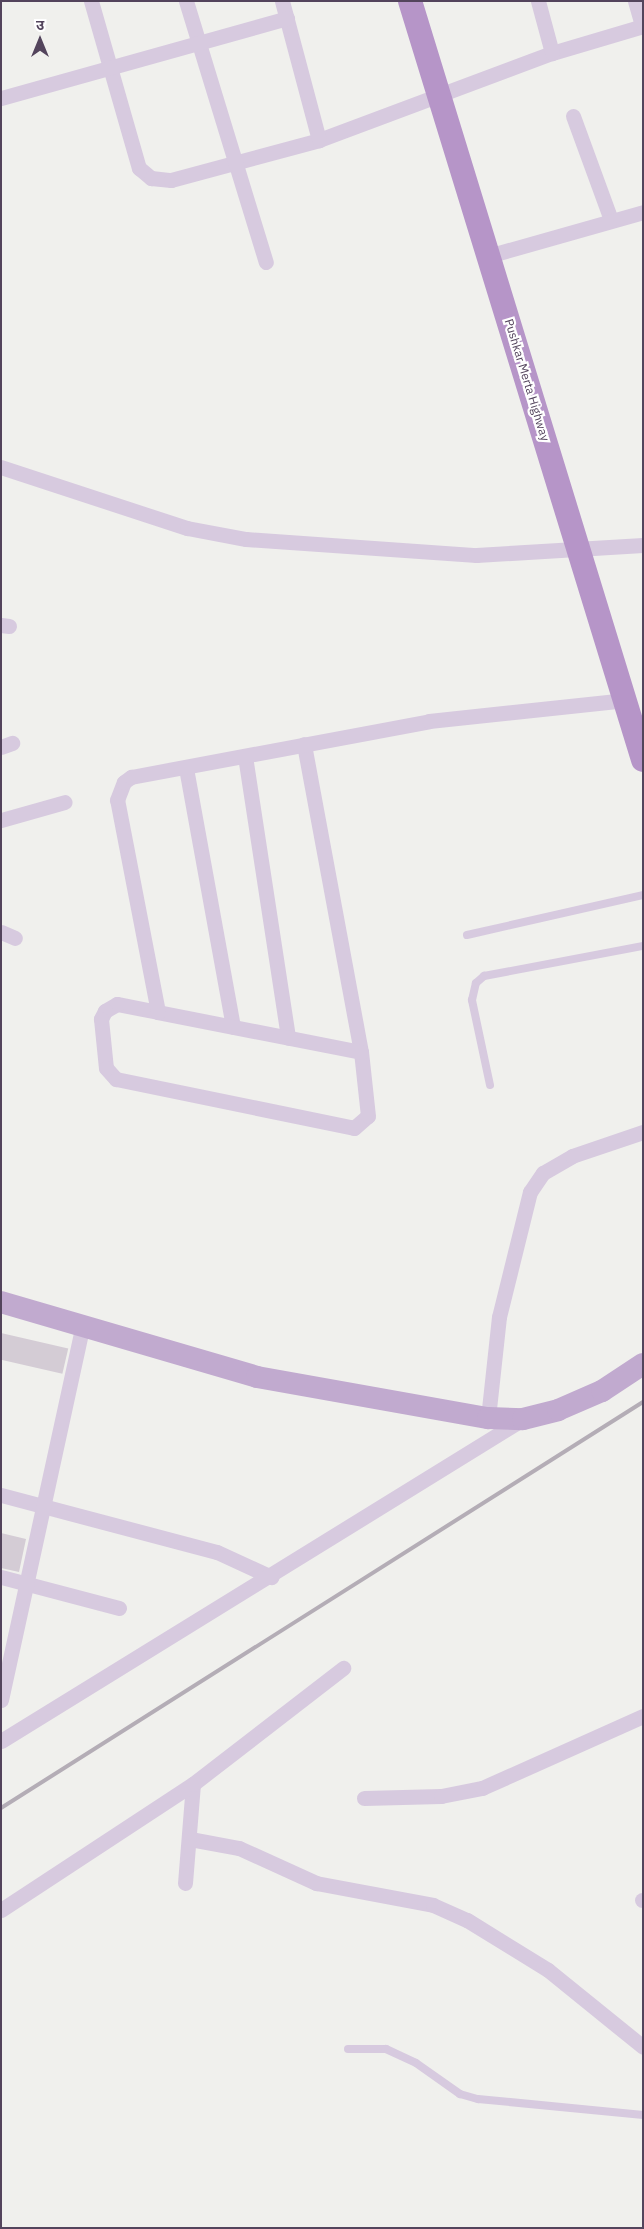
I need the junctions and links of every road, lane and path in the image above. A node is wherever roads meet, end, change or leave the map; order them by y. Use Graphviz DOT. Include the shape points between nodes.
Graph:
graph roads {
  1 [pos="91,1"];
  2 [pos="186,1"];
  3 [pos="282,1"];
  4 [pos="410,1"];
  5 [pos="538,1"];
  6 [pos="635,1"];
  7 [pos="287,18"];
  8 [pos="642,26"];
  9 [pos="196,44"];
  10 [pos="552,53"];
  11 [pos="107,67"];
  12 [pos="1,98"];
  13 [pos="439,98"];
  14 [pos="573,116"];
  15 [pos="319,140"];
  16 [pos="235,163"];
  17 [pos="643,212"];
  18 [pos="611,220"];
  19 [pos="488,256"];
  20 [pos="266,262"];
  21 [pos="1,468"];
  22 [pos="643,545"];
  23 [pos="580,548"];
  24 [pos="624,700"];
  25 [pos="304,744"];
  26 [pos="245,756"];
  27 [pos="643,760"];
  28 [pos="186,768"];
  29 [pos="65,802"];
  30 [pos="1,820"];
  31 [pos="643,895"];
  32 [pos="1,932"];
  33 [pos="467,935"];
  34 [pos="15,938"];
  35 [pos="643,946"];
  36 [pos="158,1012"];
  37 [pos="234,1027"];
  38 [pos="288,1038"];
  39 [pos="361,1052"];
  40 [pos="490,1085"];
  41 [pos="643,1132"];
  42 [pos="1,1302"];
  43 [pos="82,1327"];
  44 [pos="643,1364"];
  45 [pos="488,1418"];
  46 [pos="523,1419"];
  47 [pos="1,1495"];
  48 [pos="44,1504"];
  49 [pos="1,1577"];
  50 [pos="272,1577"];
  51 [pos="26,1584"];
  52 [pos="118,1608"];
  53 [pos="343,1668"];
  54 [pos="1,1700"];
  55 [pos="643,1716"];
  56 [pos="1,1740"];
  57 [pos="193,1784"];
  58 [pos="364,1798"];
  59 [pos="190,1839"];
  60 [pos="185,1883"];
  61 [pos="1,1910"];
  62 [pos="643,2047"];
  63 [pos="348,2049"];
  64 [pos="643,2115"];
  1 -- 11 [label="street"];
  2 -- 9 [label="street"];
  3 -- 7 [label="street"];
  4 -- 13 [label="highway, Pushkar Merta Highway"];
  5 -- 10 [label="street"];
  6 -- 8 [label="street"];
  7 -- 9 [label="street"];
  7 -- 15 [label="street"];
  8 -- 10 [label="street"];
  9 -- 11 [label="street"];
  9 -- 16 [label="street"];
  10 -- 13 [label="street"];
  11 -- 12 [label="street"];
  11 -- 16 [label="street" via="139,168 151,178 170,180"];
  13 -- 15 [label="street"];
  13 -- 19 [label="highway, Pushkar Merta Highway"];
  14 -- 18 [label="street"];
  15 -- 16 [label="street"];
  16 -- 20 [label="street"];
  17 -- 18 [label="street"];
  18 -- 19 [label="street"];
  19 -- 23 [label="highway, Pushkar Merta Highway"];
  21 -- 23 [label="street" via="187,528 246,539 476,555"];
  22 -- 23 [label="street"];
  23 -- 24 [label="highway, Pushkar Merta Highway"];
  24 -- 25 [label="street" via="429,721"];
  24 -- 27 [label="highway, Pushkar Merta Highway"];
  25 -- 26 [label="street"];
  25 -- 39 [label="street"];
  26 -- 28 [label="street"];
  26 -- 38 [label="street"];
  28 -- 36 [label="street" via="131,777 119,789 117,800"];
  28 -- 37 [label="street"];
  29 -- 30 [label="street"];
  31 -- 33 [label="lane"];
  32 -- 34 [label="street"];
  35 -- 40 [label="lane" via="484,976 476,983 472,1000"];
  36 -- 37 [label="street"];
  36 -- 39 [label="street" via="117,1004 105,1011 101,1020 106,1068 116,1079 354,1128 363,1124 370,1106"];
  37 -- 38 [label="street"];
  38 -- 39 [label="street"];
  41 -- 45 [label="street" via="572,1156 543,1173 530,1192 499,1317"];
  42 -- 43 [label="main road"];
  43 -- 45 [label="main road" via="257,1377"];
  43 -- 48 [label="street"];
  44 -- 46 [label="main road" via="602,1391"];
  45 -- 46 [label="main road"];
  46 -- 50 [label="street"];
  47 -- 48 [label="street"];
  48 -- 50 [label="street" via="217,1552"];
  48 -- 51 [label="street"];
  49 -- 51 [label="street"];
  50 -- 56 [label="street"];
  51 -- 52 [label="street"];
  51 -- 54 [label="street"];
  53 -- 57 [label="street"];
  55 -- 58 [label="street" via="482,1788 441,1796"];
  57 -- 59 [label="street"];
  57 -- 61 [label="street"];
  59 -- 60 [label="street"];
  59 -- 62 [label="street" via="239,1848 316,1883 432,1905 468,1920 548,1970"];
  63 -- 64 [label="lane" via="386,2050 416,2064 460,2094 478,2099"];
}
